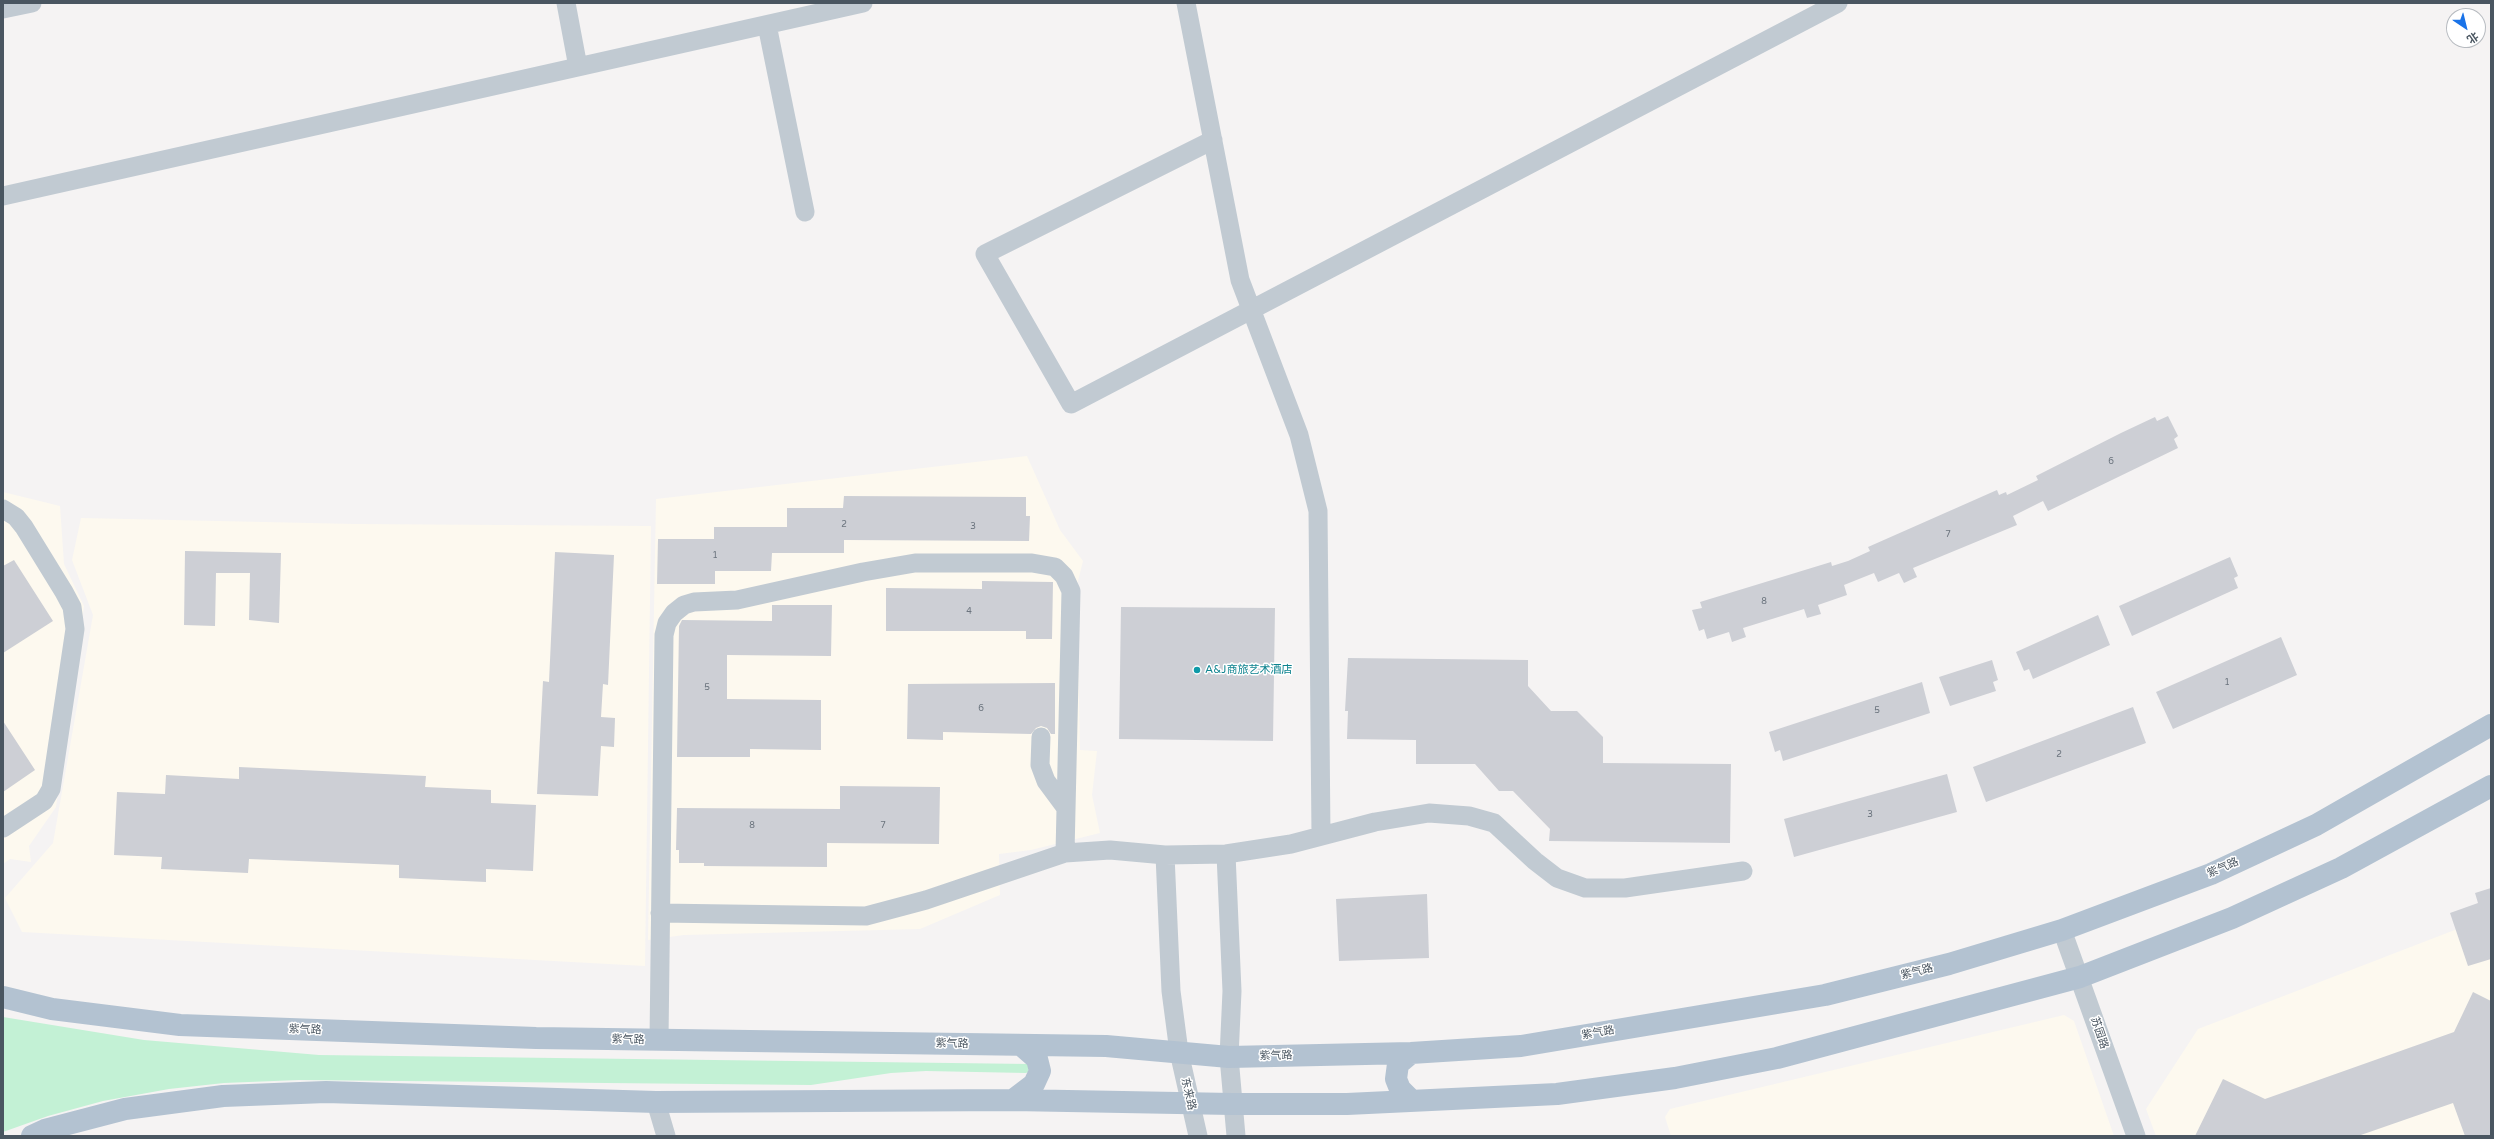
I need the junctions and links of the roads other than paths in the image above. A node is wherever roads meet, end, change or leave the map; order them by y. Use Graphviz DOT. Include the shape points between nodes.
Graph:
graph roads {
  1 [pos="32,3"];
  2 [pos="566,3"];
  3 [pos="863,3"];
  4 [pos="1186,3"];
  5 [pos="1838,3"];
  6 [pos="3,9"];
  7 [pos="767,25"];
  8 [pos="578,67"];
  9 [pos="1213,140"];
  10 [pos="3,196"];
  11 [pos="805,212"];
  12 [pos="1251,310"];
  13 [pos="3,509"];
  14 [pos="2491,725"];
  15 [pos="1042,737"];
  16 [pos="2491,786"];
  17 [pos="1066,808"];
  18 [pos="3,828"];
  19 [pos="1321,836"];
  20 [pos="1065,853"];
  21 [pos="1226,854"];
  22 [pos="1165,855"];
  23 [pos="1743,871"];
  24 [pos="660,913"];
  25 [pos="2062,930"];
  26 [pos="2080,977"];
  27 [pos="3,997"];
  28 [pos="660,1040"];
  29 [pos="1021,1045"];
  30 [pos="1178,1052"];
  31 [pos="1411,1053"];
  32 [pos="1229,1057"];
  33 [pos="1013,1100"];
  34 [pos="1412,1101"];
  35 [pos="656,1102"];
  36 [pos="1191,1102"];
  37 [pos="1232,1104"];
  38 [pos="32,1136"];
  39 [pos="666,1136"];
  40 [pos="1198,1136"];
  41 [pos="1236,1136"];
  42 [pos="2136,1136"];
  1 -- 6 [label="street"];
  2 -- 8 [label="street"];
  3 -- 7 [label="street"];
  4 -- 9 [label="street"];
  5 -- 12 [label="street"];
  7 -- 8 [label="street"];
  7 -- 11 [label="street"];
  8 -- 10 [label="street"];
  9 -- 12 [label="street" via="1240,280"];
  9 -- 12 [label="street" via="985,254 1071,404"];
  12 -- 19 [label="street" via="1299,435 1318,511"];
  13 -- 18 [label="street" via="16,517 24,527 64,592 72,607 75,629 51,789 44,801"];
  14 -- 25 [label="main road, 紫气路" via="2316,824 2210,874"];
  15 -- 17 [label="street" via="1040,765 1046,781"];
  16 -- 26 [label="main road" via="2341,868 2232,918"];
  17 -- 20 [label="street"];
  17 -- 24 [label="street" via="1071,591 1064,576 1055,567 1032,563 915,563 737,600 694,602 684,605 674,613 667,623 664,635"];
  19 -- 21 [label="street" via="1291,844"];
  19 -- 23 [label="street" via="1375,822 1429,813 1469,816 1494,823 1535,861 1552,873 1585,888 1625,888"];
  20 -- 22 [label="street" via="1110,850"];
  20 -- 24 [label="street" via="926,900 866,916"];
  21 -- 22 [label="street"];
  21 -- 32 [label="street" via="1232,991"];
  22 -- 30 [label="street, 东来路" via="1170,991"];
  24 -- 28 [label="street"];
  25 -- 26 [label="street, 苏园路"];
  25 -- 31 [label="main road, 紫气路" via="1949,964 1825,995 1521,1046"];
  26 -- 34 [label="main road" via="1777,1058 1675,1078 1557,1094"];
  26 -- 42 [label="street, 苏园路"];
  27 -- 28 [label="main road, 紫气路" via="52,1009 180,1025"];
  28 -- 29 [label="main road, 紫气路"];
  29 -- 30 [label="main road, 紫气路" via="1106,1046"];
  29 -- 33 [label="main road" via="1037,1059 1040,1071 1034,1084"];
  30 -- 32 [label="main road, 紫气路"];
  30 -- 36 [label="street, 东来路"];
  31 -- 32 [label="main road, 紫气路"];
  31 -- 34 [label="main road" via="1398,1064 1396,1079 1400,1089"];
  32 -- 37 [label="street"];
  33 -- 35 [label="main road"];
  33 -- 36 [label="main road"];
  34 -- 37 [label="main road"];
  35 -- 38 [label="main road" via="326,1092 223,1096 125,1109 45,1130"];
  35 -- 39 [label="street"];
  36 -- 37 [label="main road"];
  36 -- 40 [label="street, 东来路"];
  37 -- 41 [label="street"];
}
